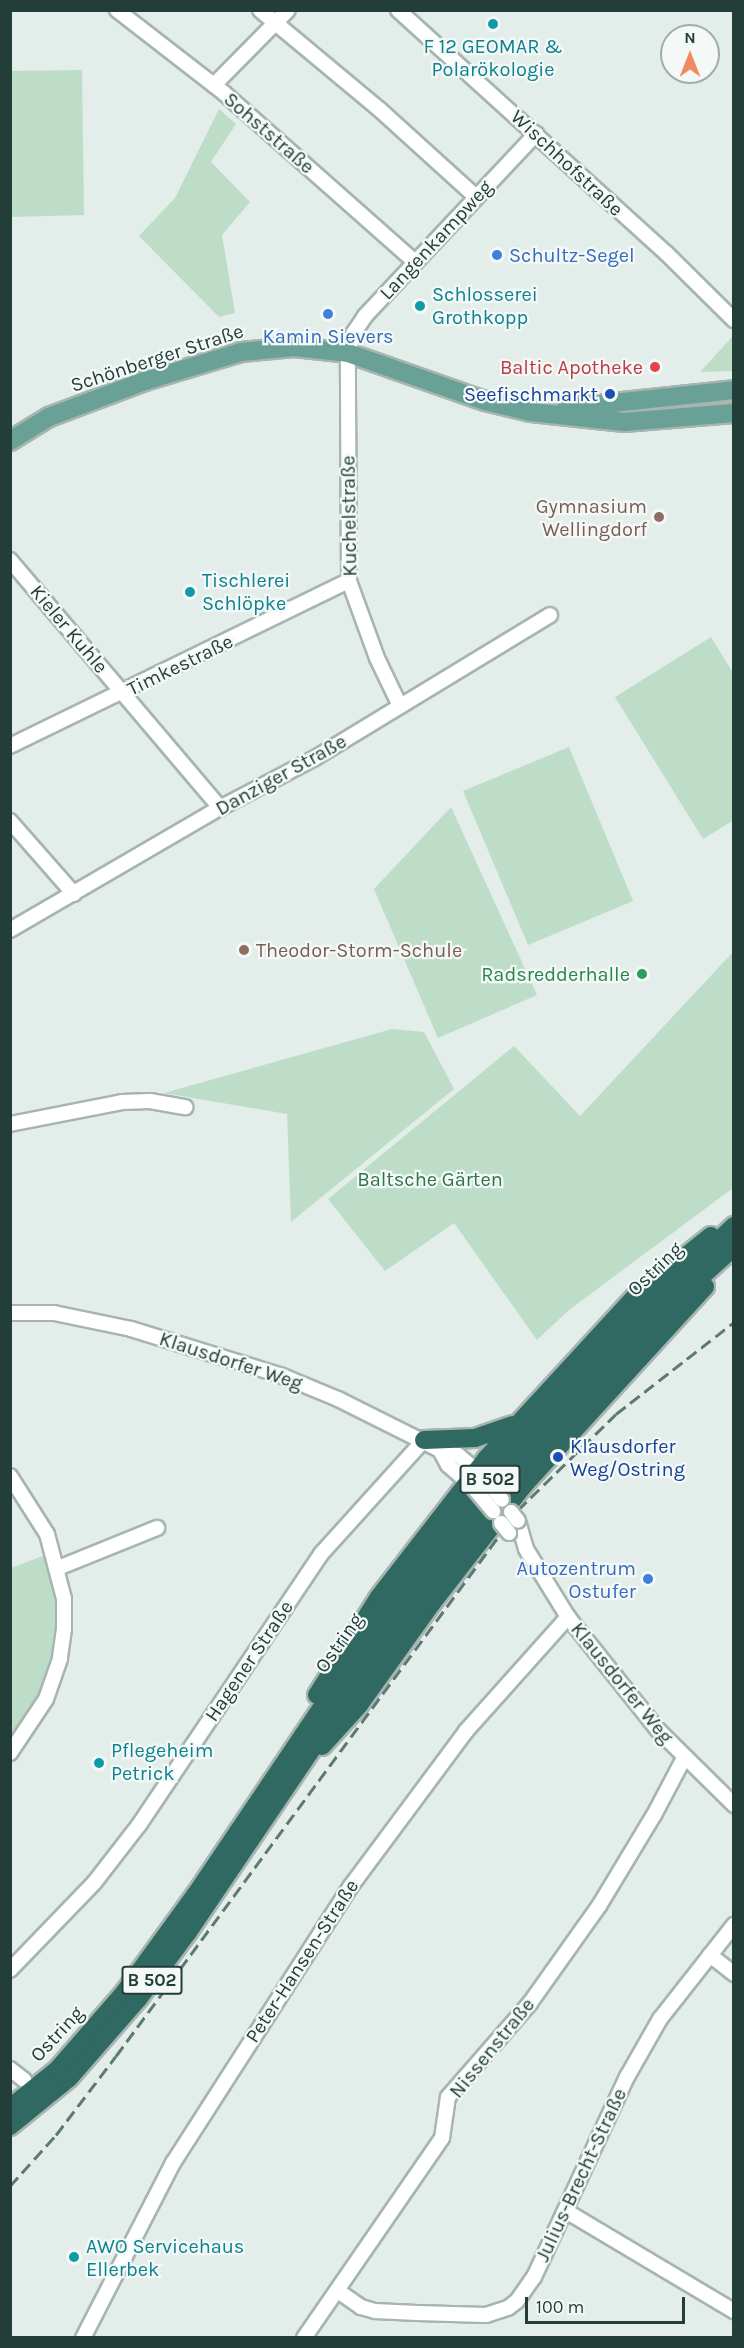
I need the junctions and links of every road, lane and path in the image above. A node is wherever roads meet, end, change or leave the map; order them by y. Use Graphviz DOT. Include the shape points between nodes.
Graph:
graph roads {
  1 [pos="117,10"];
  2 [pos="260,10"];
  3 [pos="288,10"];
  4 [pos="398,10"];
  5 [pos="277,23"];
  6 [pos="213,85"];
  7 [pos="536,134"];
  8 [pos="476,197"];
  9 [pos="415,262"];
  10 [pos="734,320"];
  11 [pos="348,353"];
  12 [pos="734,390"];
  13 [pos="531,412"];
  14 [pos="734,413"];
  15 [pos="10,441"];
  16 [pos="10,560"];
  17 [pos="349,581"];
  18 [pos="550,615"];
  19 [pos="122,693"];
  20 [pos="400,706"];
  21 [pos="10,746"];
  22 [pos="220,808"];
  23 [pos="10,821"];
  24 [pos="74,894"];
  25 [pos="10,930"];
  26 [pos="184,1107"];
  27 [pos="10,1124"];
  28 [pos="734,1225"];
  29 [pos="734,1247"];
  30 [pos="734,1253"];
  31 [pos="10,1312"];
  32 [pos="519,1421"];
  33 [pos="432,1445"];
  34 [pos="10,1476"];
  35 [pos="474,1478"];
  36 [pos="505,1516"];
  37 [pos="157,1528"];
  38 [pos="58,1568"];
  39 [pos="568,1617"];
  40 [pos="10,1753"];
  41 [pos="684,1758"];
  42 [pos="303,1762"];
  43 [pos="283,1764"];
  44 [pos="734,1805"];
  45 [pos="734,1925"];
  46 [pos="710,1955"];
  47 [pos="10,1970"];
  48 [pos="734,1974"];
  49 [pos="10,2069"];
  50 [pos="24,2080"];
  51 [pos="10,2108"];
  52 [pos="10,2126"];
  53 [pos="566,2211"];
  54 [pos="338,2291"];
  55 [pos="734,2311"];
  56 [pos="88,2336"];
  57 [pos="304,2337"];
  1 -- 6 [label="street, Sohststraße"];
  2 -- 5 [label="street"];
  3 -- 5 [label="street"];
  4 -- 7 [label="street, Wischhofstraße"];
  5 -- 6 [label="street"];
  5 -- 8 [label="street"];
  6 -- 9 [label="street, Sohststraße"];
  7 -- 8 [label="street, Langenkampweg"];
  7 -- 10 [label="street, Wischhofstraße"];
  8 -- 9 [label="street, Langenkampweg"];
  9 -- 11 [label="street, Langenkampweg" via="365,316 353,334"];
  11 -- 13 [label="main road, Schönberger Straße" via="485,401"];
  11 -- 15 [label="main road, Schönberger Straße" via="294,347 241,352 93,400 49,417"];
  11 -- 17 [label="street, Kuchelstraße"];
  12 -- 13 [label="main road, Schönberger Straße"];
  13 -- 14 [label="main road, Schönberger Straße" via="624,422 663,422"];
  16 -- 19 [label="street, Kieler Kuhle"];
  17 -- 19 [label="street, Timkestraße"];
  17 -- 20 [label="street, Kuchelstraße" via="377,658"];
  18 -- 20 [label="street, Danziger Straße"];
  19 -- 21 [label="street, Timkestraße"];
  19 -- 22 [label="street, Kieler Kuhle"];
  20 -- 22 [label="street, Danziger Straße" via="315,758"];
  22 -- 24 [label="street, Danziger Straße"];
  23 -- 24 [label="street"];
  24 -- 25 [label="street, Danziger Straße"];
  26 -- 27 [label="street" via="150,1101 122,1102"];
  28 -- 32 [label="highway" via="691,1249 643,1289"];
  28 -- 43 [label="highway, Ostring / B 502" via="618,1336 530,1431 407,1585"];
  29 -- 42 [label="highway, Ostring / B 502" via="652,1323 509,1476 438,1567"];
  30 -- 36 [label="highway"];
  31 -- 33 [label="street, Klausdorfer Weg" via="54,1313 180,1341 303,1384"];
  32 -- 33 [label="highway" via="475,1438"];
  32 -- 35 [label="highway"];
  33 -- 35 [label="street, Klausdorfer Weg" via="458,1455"];
  33 -- 47 [label="street, Hagener Straße" via="348,1519 319,1556 139,1825 93,1883"];
  34 -- 38 [label="street" via="47,1534"];
  35 -- 36 [label="street, Klausdorfer Weg, bridge"];
  35 -- 43 [label="highway" via="348,1642 305,1714"];
  36 -- 39 [label="street, Klausdorfer Weg"];
  36 -- 42 [label="highway" via="332,1738"];
  37 -- 38 [label="street"];
  38 -- 40 [label="street" via="64,1599 60,1659 46,1699"];
  39 -- 41 [label="street, Klausdorfer Weg"];
  39 -- 56 [label="street, Peter-Hansen-Straße" via="466,1731 351,1886 173,2163"];
  41 -- 44 [label="street, Klausdorfer Weg"];
  41 -- 54 [label="street, Nissenstraße" via="599,1906 530,2003 448,2097 442,2138"];
  42 -- 52 [label="highway, Ostring / B 502" via="188,1932 105,2039 43,2102"];
  43 -- 51 [label="highway, Ostring / B 502" via="124,1993 58,2069"];
  45 -- 46 [label="street, Julius-Brecht-Straße"];
  46 -- 48 [label="street"];
  46 -- 53 [label="street, Julius-Brecht-Straße" via="660,2019 627,2077"];
  49 -- 50 [label="street"];
  53 -- 54 [label="street, Julius-Brecht-Straße" via="527,2289 508,2308 498,2312 375,2311 361,2307"];
  53 -- 55 [label="street"];
  54 -- 57 [label="street, Nissenstraße"];
}
